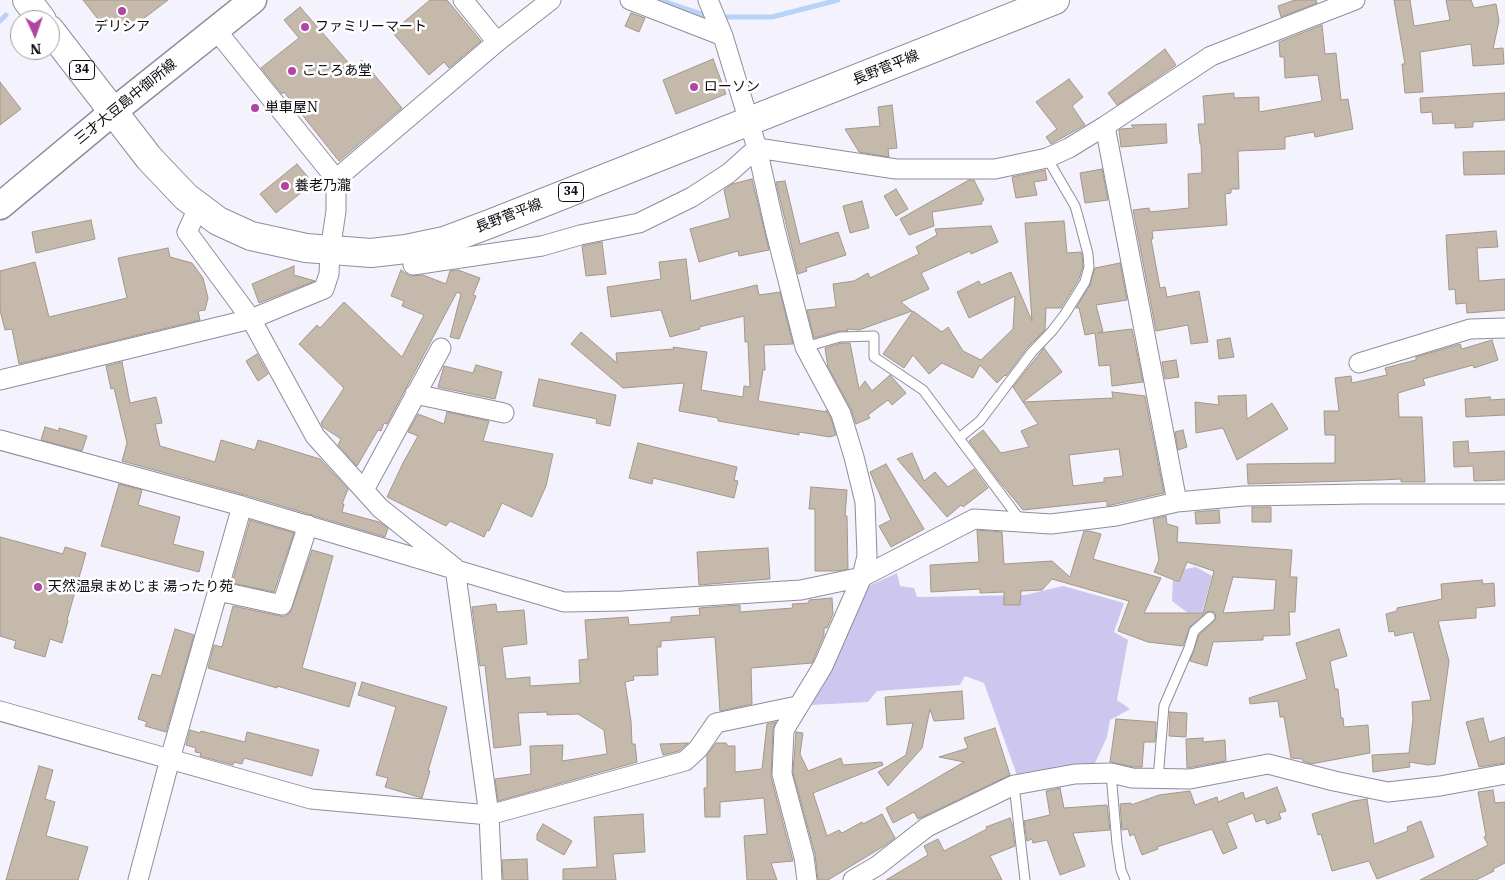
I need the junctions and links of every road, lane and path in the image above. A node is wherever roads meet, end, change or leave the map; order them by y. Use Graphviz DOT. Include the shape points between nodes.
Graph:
graph roads {
  1 [pos="253,0"];
  2 [pos="463,0"];
  3 [pos="551,0"];
  4 [pos="630,0"];
  5 [pos="1055,0"];
  6 [pos="1355,0"];
  7 [pos="711,5"];
  8 [pos="216,30"];
  9 [pos="721,32"];
  10 [pos="497,42"];
  11 [pos="60,43"];
  12 [pos="114,111"];
  13 [pos="748,122"];
  14 [pos="1106,126"];
  15 [pos="757,148"];
  16 [pos="1046,158"];
  17 [pos="336,179"];
  18 [pos="0,206"];
  19 [pos="201,208"];
  20 [pos="330,251"];
  21 [pos="413,265"];
  22 [pos="250,319"];
  23 [pos="1505,328"];
  24 [pos="806,347"];
  25 [pos="441,348"];
  26 [pos="1359,363"];
  27 [pos="0,380"];
  28 [pos="415,394"];
  29 [pos="504,413"];
  30 [pos="959,438"];
  31 [pos="0,440"];
  32 [pos="364,490"];
  33 [pos="1505,494"];
  34 [pos="1177,502"];
  35 [pos="242,506"];
  36 [pos="1021,522"];
  37 [pos="308,525"];
  38 [pos="455,568"];
  39 [pos="862,577"];
  40 [pos="218,592"];
  41 [pos="1210,617"];
  42 [pos="797,706"];
  43 [pos="0,711"];
  44 [pos="170,759"];
  45 [pos="1111,773"];
  46 [pos="1505,774"];
  47 [pos="1158,779"];
  48 [pos="1014,785"];
  49 [pos="489,816"];
  50 [pos="138,880"];
  51 [pos="492,880"];
  52 [pos="807,880"];
  53 [pos="854,880"];
  54 [pos="1026,880"];
  55 [pos="1125,880"];
  1 -- 8 [label="main road, 三才大豆島中御所線"];
  2 -- 10 [label="street"];
  3 -- 10 [label="street"];
  4 -- 9 [label="street"];
  5 -- 13 [label="main road, 長野菅平線 / 34"];
  6 -- 14 [label="street" via="1211,56"];
  7 -- 9 [label="street"];
  8 -- 12 [label="main road, 三才大豆島中御所線"];
  8 -- 17 [label="street"];
  9 -- 13 [label="street"];
  10 -- 17 [label="street"];
  11 -- 12 [label="main road, 長野菅平線 / 34"];
  12 -- 18 [label="main road, 三才大豆島中御所線"];
  12 -- 19 [label="main road, 長野菅平線 / 34" via="149,158"];
  13 -- 15 [label="street"];
  13 -- 20 [label="main road, 長野菅平線 / 34" via="444,240 371,253"];
  14 -- 16 [label="street"];
  14 -- 34 [label="street"];
  15 -- 16 [label="street" via="896,169 995,169"];
  15 -- 21 [label="street" via="729,173 692,197 639,223 542,246"];
  15 -- 24 [label="street" via="774,228"];
  16 -- 30 [label="lane" via="1075,206 1088,254 1085,282 1065,314 980,421"];
  17 -- 20 [label="street" via="336,211"];
  19 -- 20 [label="main road, 長野菅平線 / 34" via="251,236"];
  19 -- 22 [label="street" via="187,232"];
  20 -- 22 [label="street" via="330,274 324,289"];
  22 -- 27 [label="street"];
  22 -- 32 [label="street" via="315,436"];
  23 -- 26 [label="street" via="1470,329"];
  24 -- 30 [label="lane" via="840,337 874,336 874,357 923,390"];
  24 -- 39 [label="street" via="841,414 865,502 867,556"];
  25 -- 28 [label="street"];
  28 -- 29 [label="street"];
  28 -- 32 [label="street"];
  30 -- 36 [label="lane"];
  31 -- 35 [label="street"];
  32 -- 38 [label="street" via="380,508"];
  33 -- 34 [label="street" via="1254,496"];
  34 -- 36 [label="street" via="1116,516 1052,524"];
  35 -- 37 [label="street"];
  35 -- 40 [label="street"];
  36 -- 39 [label="street" via="974,519"];
  37 -- 38 [label="street"];
  37 -- 40 [label="street" via="282,605"];
  38 -- 39 [label="street" via="564,602 801,590"];
  38 -- 49 [label="street"];
  39 -- 42 [label="street" via="823,666"];
  40 -- 44 [label="street"];
  41 -- 47 [label="lane" via="1194,631 1164,706"];
  42 -- 49 [label="street" via="716,723 685,761"];
  42 -- 52 [label="street" via="784,730 782,774"];
  43 -- 44 [label="street"];
  44 -- 49 [label="street" via="311,800"];
  44 -- 50 [label="street"];
  45 -- 47 [label="street"];
  45 -- 48 [label="street" via="1075,774"];
  45 -- 55 [label="lane" via="1117,844"];
  46 -- 47 [label="street" via="1388,792 1268,764 1190,779"];
  48 -- 53 [label="street" via="927,827"];
  48 -- 54 [label="lane"];
  49 -- 51 [label="street"];
}
